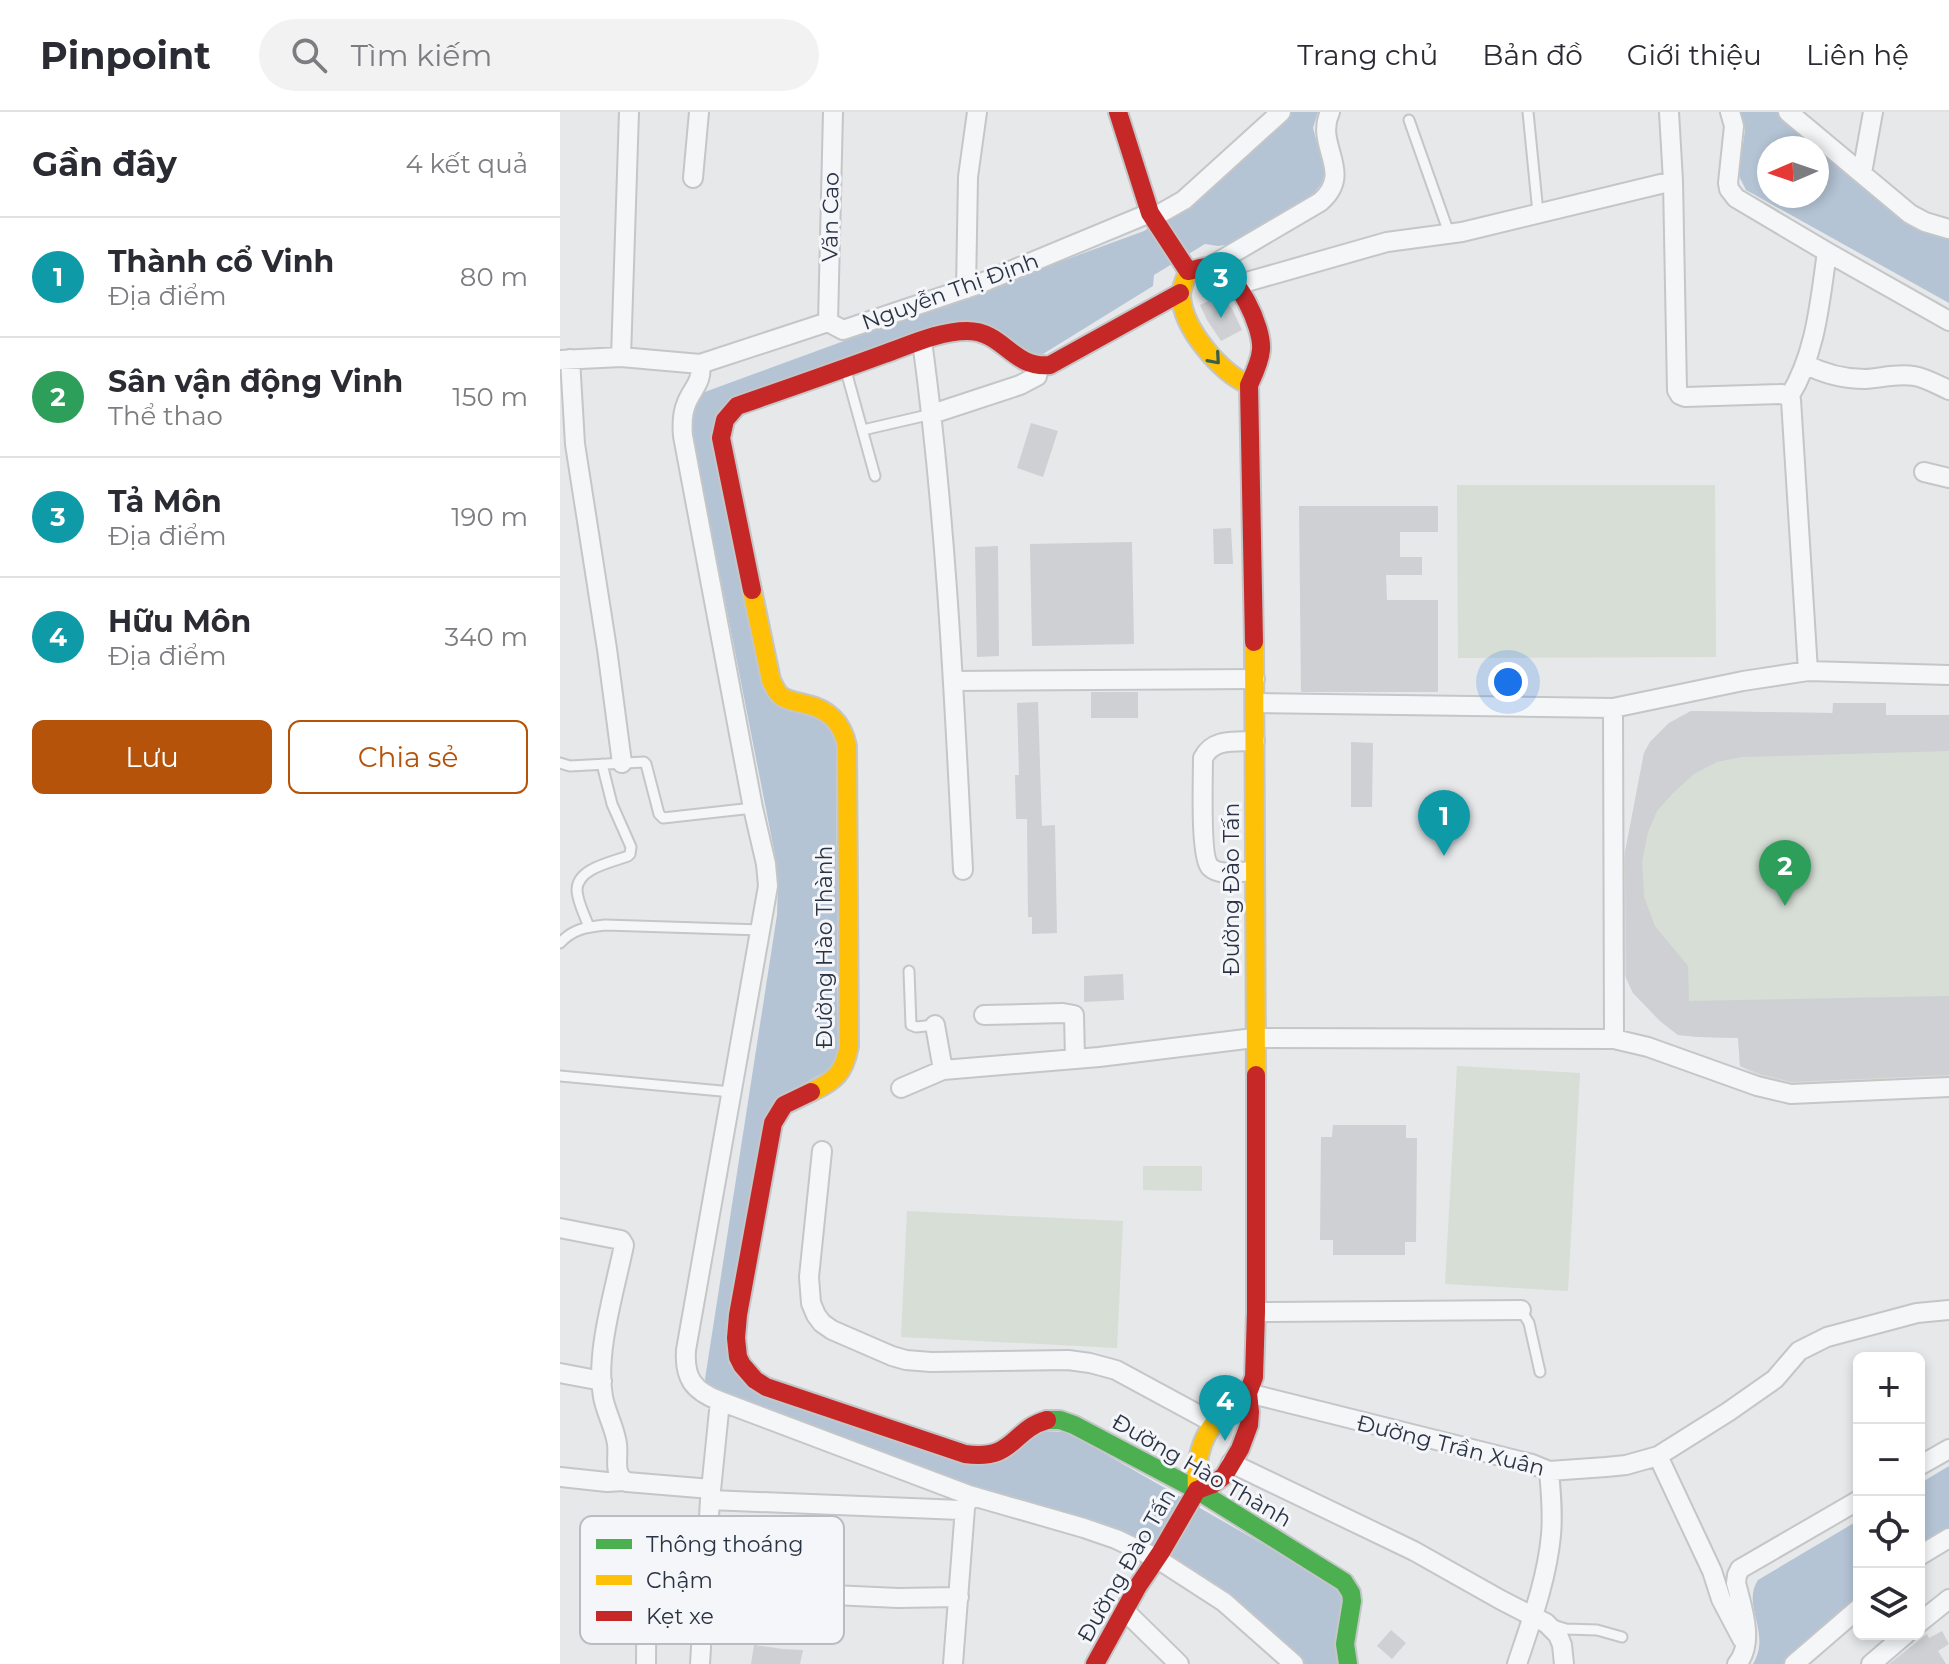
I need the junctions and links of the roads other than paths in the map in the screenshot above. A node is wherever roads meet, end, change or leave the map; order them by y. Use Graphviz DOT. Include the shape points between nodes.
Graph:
graph roads {
  1 [pos="629,112"];
  2 [pos="699,112"];
  3 [pos="833,112"];
  4 [pos="977,112"];
  5 [pos="1118,112"];
  6 [pos="1281,112"];
  7 [pos="1330,112"];
  8 [pos="1528,112"];
  9 [pos="1669,112"];
  10 [pos="1730,112"];
  11 [pos="1788,112"];
  12 [pos="1873,112"];
  13 [pos="1409,120"];
  14 [pos="1862,173"];
  15 [pos="693,178"];
  16 [pos="1673,181"];
  17 [pos="1538,213"];
  18 [pos="1154,217"];
  19 [pos="1949,229"];
  20 [pos="1449,233"];
  21 [pos="1827,252"];
  22 [pos="1211,266"];
  23 [pos="1185,267"];
  24 [pos="1236,285"];
  25 [pos="966,289"];
  26 [pos="1180,293"];
  27 [pos="1949,321"];
  28 [pos="828,322"];
  29 [pos="922,341"];
  30 [pos="621,357"];
  31 [pos="565,359"];
  32 [pos="700,364"];
  33 [pos="1805,364"];
  34 [pos="1039,367"];
  35 [pos="845,368"];
  36 [pos="1249,385"];
  37 [pos="1949,390"];
  38 [pos="1789,397"];
  39 [pos="932,414"];
  40 [pos="863,430"];
  41 [pos="1924,472"];
  42 [pos="875,476"];
  43 [pos="1949,478"];
  44 [pos="1808,671"];
  45 [pos="1949,675"];
  46 [pos="1255,679"];
  47 [pos="953,681"];
  48 [pos="1255,703"];
  49 [pos="1613,708"];
  50 [pos="1255,741"];
  51 [pos="560,763"];
  52 [pos="622,763"];
  53 [pos="602,764"];
  54 [pos="753,808"];
  55 [pos="963,870"];
  56 [pos="1255,871"];
  57 [pos="589,927"];
  58 [pos="761,930"];
  59 [pos="560,943"];
  60 [pos="909,971"];
  61 [pos="984,1015"];
  62 [pos="935,1025"];
  63 [pos="1254,1038"];
  64 [pos="1614,1039"];
  65 [pos="1075,1059"];
  66 [pos="943,1070"];
  67 [pos="560,1076"];
  68 [pos="1949,1087"];
  69 [pos="901,1088"];
  70 [pos="732,1092"];
  71 [pos="822,1151"];
  72 [pos="560,1228"];
  73 [pos="1521,1310"];
  74 [pos="1949,1310"];
  75 [pos="1256,1312"];
  76 [pos="1540,1372"];
  77 [pos="560,1373"];
  78 [pos="602,1381"];
  79 [pos="1248,1393"];
  80 [pos="720,1401"];
  81 [pos="1212,1422"];
  82 [pos="1949,1449"];
  83 [pos="1658,1456"];
  84 [pos="1231,1463"];
  85 [pos="1925,1463"];
  86 [pos="1549,1471"];
  87 [pos="560,1477"];
  88 [pos="624,1481"];
  89 [pos="710,1494"];
  90 [pos="1195,1494"];
  91 [pos="967,1502"];
  92 [pos="1853,1503"];
  93 [pos="709,1516"];
  94 [pos="1949,1538"];
  95 [pos="1925,1552"];
  96 [pos="1159,1555"];
  97 [pos="844,1595"];
  98 [pos="959,1597"];
  99 [pos="1949,1599"];
  100 [pos="1125,1611"];
  101 [pos="1853,1613"];
  102 [pos="1925,1618"];
  103 [pos="1539,1619"];
  104 [pos="1622,1637"];
  105 [pos="1899,1640"];
  106 [pos="646,1644"];
  107 [pos="701,1644"];
  108 [pos="1742,1656"];
  109 [pos="646,1664"];
  110 [pos="700,1664"];
  111 [pos="953,1664"];
  112 [pos="1095,1664"];
  113 [pos="1179,1664"];
  114 [pos="1294,1664"];
  115 [pos="1348,1664"];
  116 [pos="1517,1664"];
  117 [pos="1564,1664"];
  118 [pos="1794,1664"];
  119 [pos="1871,1664"];
  1 -- 30 [label="street"];
  2 -- 15 [label="street"];
  3 -- 28 [label="street, Văn Cao"];
  4 -- 25 [label="street" via="968,177"];
  5 -- 18 [label="street"];
  6 -- 18 [label="street, Nguyễn Thị Định" via="1184,200"];
  7 -- 22 [label="street" via="1325,135 1336,173 1328,195"];
  8 -- 17 [label="lane"];
  9 -- 16 [label="street"];
  10 -- 21 [label="street" via="1734,126 1727,177 1732,194"];
  11 -- 14 [label="street"];
  12 -- 14 [label="street"];
  13 -- 20 [label="lane"];
  14 -- 19 [label="street" via="1910,214"];
  16 -- 17 [label="street"];
  16 -- 38 [label="street" via="1678,393"];
  17 -- 20 [label="street"];
  18 -- 23 [label="street"];
  18 -- 25 [label="street, Nguyễn Thị Định"];
  20 -- 24 [label="street" via="1387,242"];
  21 -- 27 [label="street"];
  21 -- 33 [label="street"];
  22 -- 23 [label="street"];
  22 -- 24 [label="street, Đường Đào Tấn"];
  23 -- 26 [label="street"];
  24 -- 36 [label="street, Đường Đào Tấn" via="1258,327 1261,346"];
  25 -- 28 [label="street, Nguyễn Thị Định" via="843,330"];
  26 -- 34 [label="street"];
  26 -- 36 [label="street, one-way" via="1206,349 1233,377"];
  28 -- 32 [label="street, Nguyễn Thị Định"];
  29 -- 34 [label="street, Đường Hào Thành" via="952,332 979,332"];
  29 -- 35 [label="street, Đường Hào Thành"];
  29 -- 39 [label="street"];
  30 -- 31 [label="street, Nguyễn Thị Định"];
  30 -- 32 [label="street, Nguyễn Thị Định"];
  31 -- 52 [label="street"];
  32 -- 54 [label="street" via="701,378 683,413 683,436"];
  33 -- 37 [label="street" via="1847,378 1916,376"];
  33 -- 38 [label="street"];
  34 -- 39 [label="street" via="1037,376 1020,385"];
  35 -- 40 [label="lane"];
  35 -- 90 [label="street, Đường Hào Thành" via="737,406 721,431 771,680 781,697 836,719 847,742 848,1058 836,1080 783,1105 773,1123 738,1315 737,1358 746,1373 766,1387 960,1453 998,1452 1031,1426 1059,1420"];
  36 -- 46 [label="street, Đường Đào Tấn"];
  38 -- 44 [label="street"];
  39 -- 40 [label="lane"];
  39 -- 47 [label="street"];
  40 -- 42 [label="lane"];
  41 -- 43 [label="street"];
  44 -- 45 [label="street"];
  44 -- 49 [label="street"];
  46 -- 47 [label="street"];
  46 -- 48 [label="street, Đường Đào Tấn"];
  47 -- 55 [label="street"];
  48 -- 49 [label="street"];
  48 -- 50 [label="street, Đường Đào Tấn"];
  49 -- 64 [label="street"];
  50 -- 56 [label="street, Đường Đào Tấn"];
  50 -- 56 [label="street" via="1219,743 1203,758 1206,860 1218,872"];
  51 -- 53 [label="lane"];
  52 -- 53 [label="lane"];
  52 -- 54 [label="lane" via="646,764 663,818"];
  53 -- 57 [label="lane" via="631,851 598,866 578,883"];
  54 -- 58 [label="street" via="768,886"];
  56 -- 63 [label="street, Đường Đào Tấn"];
  57 -- 58 [label="lane"];
  57 -- 59 [label="lane" via="571,932"];
  58 -- 70 [label="street"];
  60 -- 62 [label="lane" via="911,1025"];
  61 -- 65 [label="street" via="1074,1015"];
  62 -- 66 [label="street"];
  63 -- 64 [label="street"];
  63 -- 65 [label="street"];
  63 -- 75 [label="street, Đường Đào Tấn"];
  64 -- 68 [label="street" via="1791,1094"];
  65 -- 66 [label="street"];
  66 -- 69 [label="street"];
  67 -- 70 [label="lane"];
  70 -- 80 [label="street" via="685,1359 693,1384"];
  71 -- 81 [label="street" via="810,1290 816,1315 832,1330 919,1362 1068,1360 1104,1366"];
  72 -- 78 [label="street" via="621,1240 624,1245 602,1353"];
  73 -- 75 [label="street"];
  73 -- 76 [label="lane"];
  74 -- 83 [label="street, Đường Trần Xuân" via="1827,1337 1799,1351 1775,1379"];
  75 -- 79 [label="street, Đường Đào Tấn" via="1254,1377"];
  77 -- 78 [label="street"];
  78 -- 88 [label="street" via="617,1440 618,1475"];
  79 -- 81 [label="street, Đường Đào Tấn"];
  79 -- 84 [label="street, Đường Đào Tấn" via="1249,1425"];
  79 -- 86 [label="street, Đường Trần Xuân"];
  80 -- 89 [label="street"];
  80 -- 91 [label="street"];
  81 -- 90 [label="street, Đường Đào Tấn" via="1198,1452"];
  82 -- 85 [label="street"];
  83 -- 86 [label="street, Đường Trần Xuân" via="1626,1465"];
  83 -- 108 [label="street" via="1712,1571"];
  84 -- 90 [label="street, Đường Đào Tấn" via="1224,1476"];
  84 -- 103 [label="street" via="1414,1551"];
  86 -- 103 [label="street" via="1552,1512"];
  87 -- 88 [label="street"];
  88 -- 89 [label="street"];
  89 -- 91 [label="street" via="961,1510"];
  89 -- 93 [label="street"];
  90 -- 96 [label="street, Đường Đào Tấn"];
  90 -- 115 [label="street, Đường Hào Thành" via="1344,1582 1351,1592 1344,1640"];
  91 -- 96 [label="street" via="1084,1528"];
  91 -- 98 [label="street"];
  92 -- 108 [label="street" via="1740,1569 1736,1583 1742,1605"];
  94 -- 95 [label="street"];
  96 -- 100 [label="street, Đường Đào Tấn"];
  96 -- 114 [label="street" via="1224,1602"];
  97 -- 98 [label="street"];
  98 -- 111 [label="street"];
  99 -- 102 [label="street"];
  100 -- 112 [label="street, Đường Đào Tấn"];
  100 -- 113 [label="street"];
  101 -- 118 [label="street"];
  103 -- 104 [label="lane" via="1566,1629"];
  103 -- 116 [label="street"];
  103 -- 117 [label="street" via="1558,1635"];
  105 -- 119 [label="street"];
  106 -- 109 [label="street"];
  107 -- 110 [label="street"];
}
